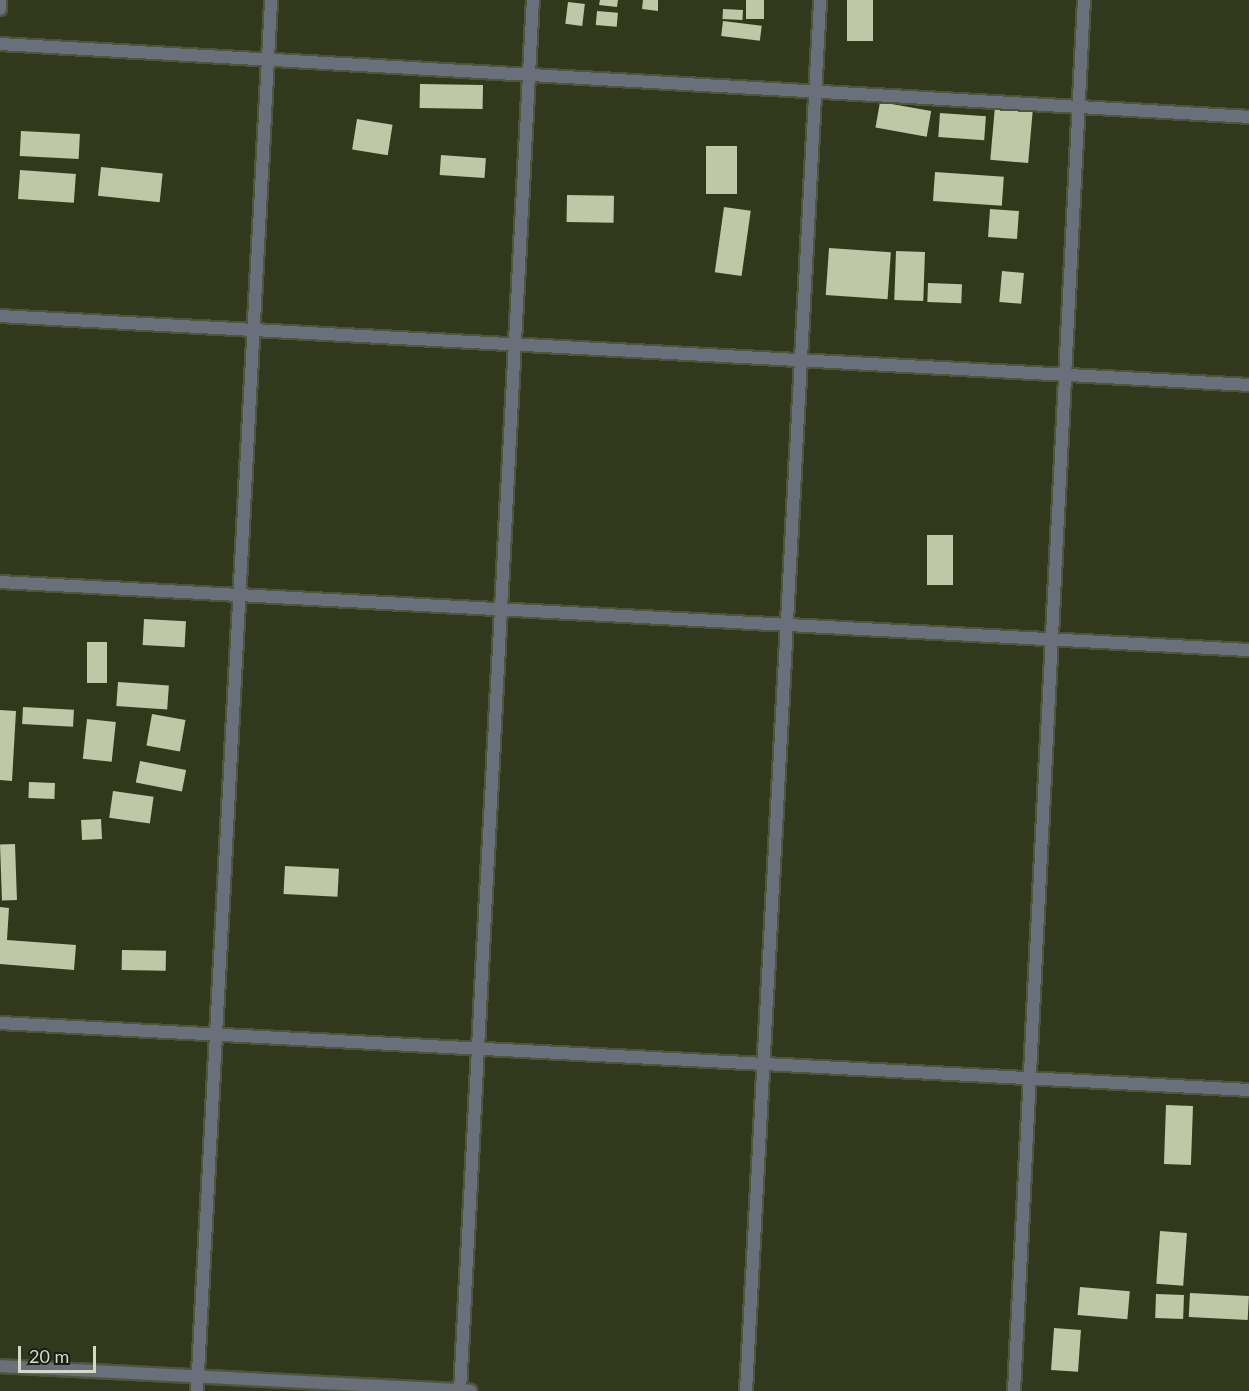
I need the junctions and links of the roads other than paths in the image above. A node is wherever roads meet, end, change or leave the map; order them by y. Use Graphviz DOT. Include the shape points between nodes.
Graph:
graph roads {
  1 [pos="0,0"];
  2 [pos="271,0"];
  3 [pos="533,0"];
  4 [pos="820,0"];
  5 [pos="1084,0"];
  6 [pos="0,9"];
  7 [pos="0,44"];
  8 [pos="267,60"];
  9 [pos="529,75"];
  10 [pos="815,92"];
  11 [pos="1078,107"];
  12 [pos="1249,117"];
  13 [pos="0,316"];
  14 [pos="253,330"];
  15 [pos="515,345"];
  16 [pos="800,360"];
  17 [pos="1065,375"];
  18 [pos="1249,385"];
  19 [pos="0,582"];
  20 [pos="239,595"];
  21 [pos="501,609"];
  22 [pos="786,625"];
  23 [pos="1052,639"];
  24 [pos="1249,651"];
  25 [pos="0,1023"];
  26 [pos="215,1034"];
  27 [pos="478,1048"];
  28 [pos="763,1064"];
  29 [pos="1029,1078"];
  30 [pos="1249,1090"];
  31 [pos="0,1366"];
  32 [pos="197,1376"];
  33 [pos="197,1391"];
  34 [pos="460,1391"];
  35 [pos="470,1391"];
  36 [pos="746,1391"];
  37 [pos="1014,1391"];
  1 -- 6 [label="street"];
  2 -- 8 [label="street"];
  3 -- 9 [label="street"];
  4 -- 10 [label="street"];
  5 -- 11 [label="street"];
  7 -- 8 [label="street"];
  8 -- 9 [label="street"];
  8 -- 14 [label="street"];
  9 -- 10 [label="street"];
  9 -- 15 [label="street"];
  10 -- 11 [label="street"];
  10 -- 16 [label="street"];
  11 -- 12 [label="street"];
  11 -- 17 [label="street"];
  13 -- 14 [label="street"];
  14 -- 15 [label="street"];
  14 -- 20 [label="street"];
  15 -- 16 [label="street"];
  15 -- 21 [label="street"];
  16 -- 17 [label="street"];
  16 -- 22 [label="street"];
  17 -- 18 [label="street"];
  17 -- 23 [label="street"];
  19 -- 20 [label="street"];
  20 -- 21 [label="street"];
  20 -- 26 [label="street"];
  21 -- 22 [label="street"];
  21 -- 27 [label="street"];
  22 -- 23 [label="street"];
  22 -- 28 [label="street"];
  23 -- 24 [label="street"];
  23 -- 29 [label="street"];
  25 -- 26 [label="street"];
  26 -- 27 [label="street"];
  26 -- 32 [label="street"];
  27 -- 28 [label="street"];
  27 -- 34 [label="street"];
  28 -- 29 [label="street"];
  28 -- 36 [label="street"];
  29 -- 30 [label="street"];
  29 -- 37 [label="street"];
  31 -- 32 [label="street"];
  32 -- 33 [label="street"];
  32 -- 34 [label="street"];
  34 -- 35 [label="street"];
}
